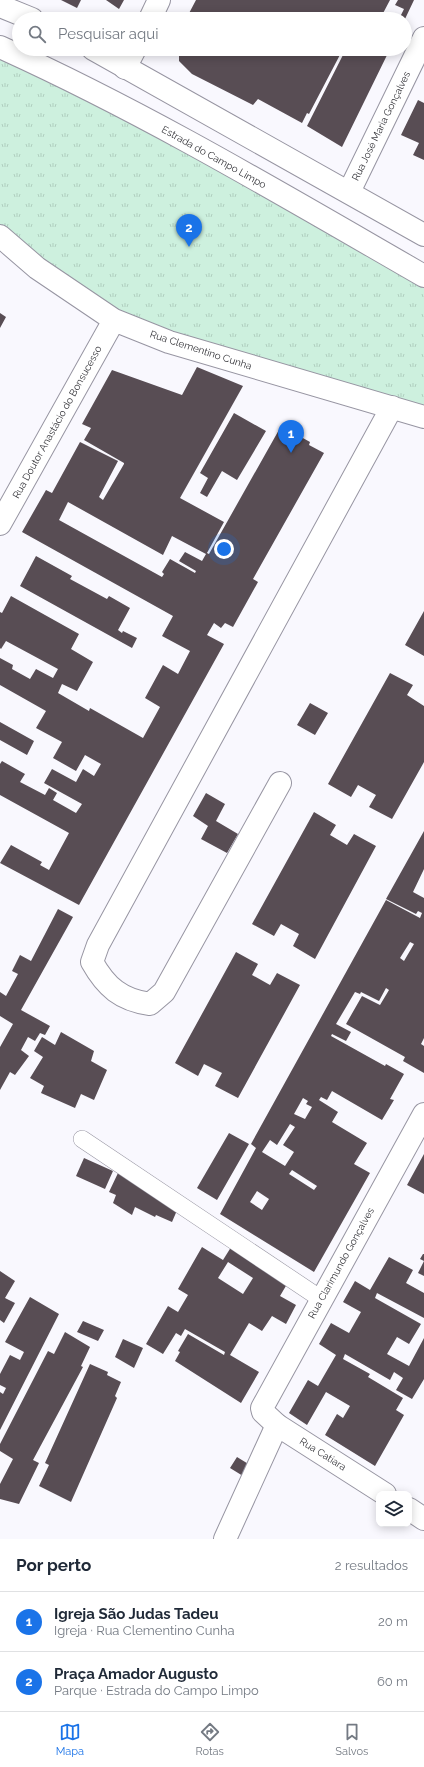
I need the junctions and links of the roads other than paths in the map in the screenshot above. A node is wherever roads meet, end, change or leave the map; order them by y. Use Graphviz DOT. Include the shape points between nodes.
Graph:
graph roads {
  1 [pos="159,0"];
  2 [pos="0,6"];
  3 [pos="15,12"];
  4 [pos="153,12"];
  5 [pos="0,13"];
  6 [pos="12,16"];
  7 [pos="424,38"];
  8 [pos="0,47"];
  9 [pos="12,53"];
  10 [pos="18,56"];
  11 [pos="130,58"];
  12 [pos="349,192"];
  13 [pos="424,235"];
  14 [pos="0,236"];
  15 [pos="424,276"];
  16 [pos="114,320"];
  17 [pos="392,407"];
  18 [pos="424,417"];
  19 [pos="0,524"];
  20 [pos="280,783"];
  21 [pos="424,1114"];
  22 [pos="82,1139"];
  23 [pos="321,1299"];
  24 [pos="270,1418"];
  25 [pos="380,1491"];
  26 [pos="412,1511"];
  27 [pos="424,1519"];
  28 [pos="225,1539"];
  1 -- 4 [label="street"];
  2 -- 3 [label="street"];
  5 -- 6 [label="street"];
  7 -- 12 [label="street, Rua José Maria Gonçalves"];
  8 -- 9 [label="street, Estrada do Campo Limpo"];
  10 -- 15 [label="street, Estrada do Campo Limpo" via="136,114"];
  11 -- 12 [label="street"];
  12 -- 13 [label="street"];
  14 -- 16 [label="street, Rua Clementino Cunha" via="38,268"];
  16 -- 17 [label="street, Rua Clementino Cunha" via="169,342"];
  16 -- 19 [label="street, Rua Doutor Anastácio do Bonsucesso"];
  17 -- 18 [label="street, Rua Clementino Cunha"];
  17 -- 20 [label="street" via="98,945 92,962 102,980 134,1002 150,1004 164,992"];
  21 -- 23 [label="street, Rua Clarimundo Gonçalves"];
  22 -- 23 [label="lane"];
  23 -- 24 [label="street, Rua Clarimundo Gonçalves" via="263,1404"];
  24 -- 25 [label="street, Rua Catiara"];
  24 -- 28 [label="street, Rua Clarimundo Gonçalves"];
  26 -- 27 [label="street"];
}
